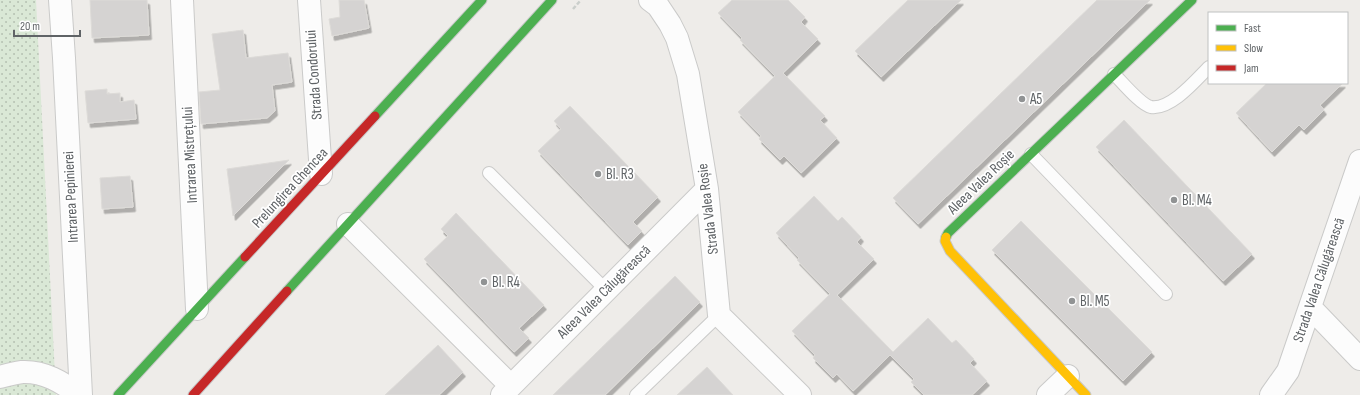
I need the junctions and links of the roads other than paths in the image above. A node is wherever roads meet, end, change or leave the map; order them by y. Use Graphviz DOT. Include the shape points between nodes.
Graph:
graph roads {
  1 [pos="60,0"];
  2 [pos="182,0"];
  3 [pos="308,0"];
  4 [pos="482,0"];
  5 [pos="552,0"];
  6 [pos="650,0"];
  7 [pos="1192,0"];
  8 [pos="1208,68"];
  9 [pos="1114,74"];
  10 [pos="1031,154"];
  11 [pos="1360,161"];
  12 [pos="321,174"];
  13 [pos="489,174"];
  14 [pos="707,189"];
  15 [pos="348,224"];
  16 [pos="606,290"];
  17 [pos="1166,294"];
  18 [pos="1310,307"];
  19 [pos="197,310"];
  20 [pos="719,315"];
  21 [pos="1360,359"];
  22 [pos="0,376"];
  23 [pos="1068,376"];
  24 [pos="506,390"];
  25 [pos="80,395"];
  26 [pos="118,395"];
  27 [pos="193,395"];
  28 [pos="636,395"];
  29 [pos="800,395"];
  30 [pos="1048,395"];
  31 [pos="1086,395"];
  32 [pos="1271,395"];
  1 -- 25 [label="street, Intrarea Pepinierei"];
  2 -- 19 [label="street, Intrarea Mistrețului"];
  3 -- 12 [label="street, Strada Condorului"];
  4 -- 12 [label="main road, Prelungirea Ghencea"];
  5 -- 15 [label="main road"];
  6 -- 14 [label="street, Strada Valea Roșie" via="658,6 670,24 688,74"];
  7 -- 9 [label="main road, Aleea Valea Roșie"];
  8 -- 9 [label="lane" via="1178,97 1162,106 1150,107"];
  9 -- 10 [label="main road, Aleea Valea Roșie"];
  10 -- 17 [label="lane"];
  10 -- 23 [label="main road, Aleea Valea Roșie" via="948,233 944,241 950,251"];
  11 -- 18 [label="street, Strada Valea Călugărească"];
  12 -- 19 [label="main road, Prelungirea Ghencea"];
  13 -- 16 [label="lane"];
  14 -- 16 [label="street, Aleea Valea Călugărească"];
  14 -- 20 [label="street, Strada Valea Roșie"];
  15 -- 24 [label="street"];
  15 -- 27 [label="main road"];
  16 -- 24 [label="street, Aleea Valea Călugărească"];
  18 -- 21 [label="street"];
  18 -- 32 [label="street, Strada Valea Călugărească" via="1288,371"];
  19 -- 26 [label="main road, Prelungirea Ghencea"];
  20 -- 28 [label="lane"];
  20 -- 29 [label="street"];
  22 -- 25 [label="street" via="22,372 41,374 60,381"];
  23 -- 30 [label="street"];
  23 -- 31 [label="main road, Aleea Valea Roșie"];
}
